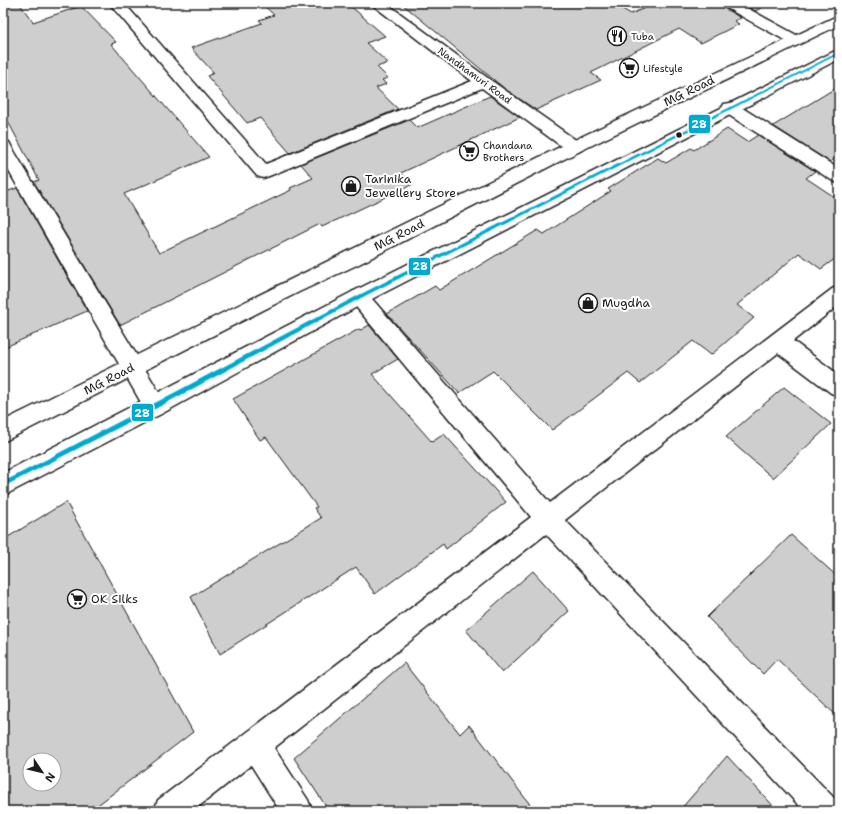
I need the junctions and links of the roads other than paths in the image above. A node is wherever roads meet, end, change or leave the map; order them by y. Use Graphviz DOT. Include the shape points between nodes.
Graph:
graph roads {
  1 [pos="116,3"];
  2 [pos="377,3"];
  3 [pos="728,3"];
  4 [pos="839,19"];
  5 [pos="795,40"];
  6 [pos="839,53"];
  7 [pos="483,82"];
  8 [pos="730,108"];
  9 [pos="3,146"];
  10 [pos="574,147"];
  11 [pos="839,178"];
  12 [pos="839,294"];
  13 [pos="359,297"];
  14 [pos="778,341"];
  15 [pos="133,367"];
  16 [pos="839,387"];
  17 [pos="155,406"];
  18 [pos="3,432"];
  19 [pos="3,485"];
  20 [pos="548,519"];
  21 [pos="255,745"];
  22 [pos="169,811"];
  23 [pos="297,811"];
  24 [pos="825,811"];
  1 -- 7 [label="street" via="263,172"];
  2 -- 7 [label="street, Nandhamuri Road"];
  3 -- 5 [label="street"];
  4 -- 5 [label="street, MG Road"];
  5 -- 10 [label="street, MG Road"];
  6 -- 8 [label="street"];
  7 -- 10 [label="street, Nandhamuri Road"];
  8 -- 11 [label="street"];
  8 -- 13 [label="street"];
  9 -- 15 [label="street"];
  10 -- 15 [label="street, MG Road"];
  12 -- 14 [label="street"];
  13 -- 17 [label="street"];
  13 -- 20 [label="street"];
  14 -- 16 [label="street"];
  14 -- 20 [label="street"];
  15 -- 17 [label="street"];
  15 -- 18 [label="street, MG Road"];
  17 -- 19 [label="street"];
  20 -- 21 [label="street"];
  20 -- 24 [label="street"];
  21 -- 22 [label="street"];
  21 -- 23 [label="street"];
}
